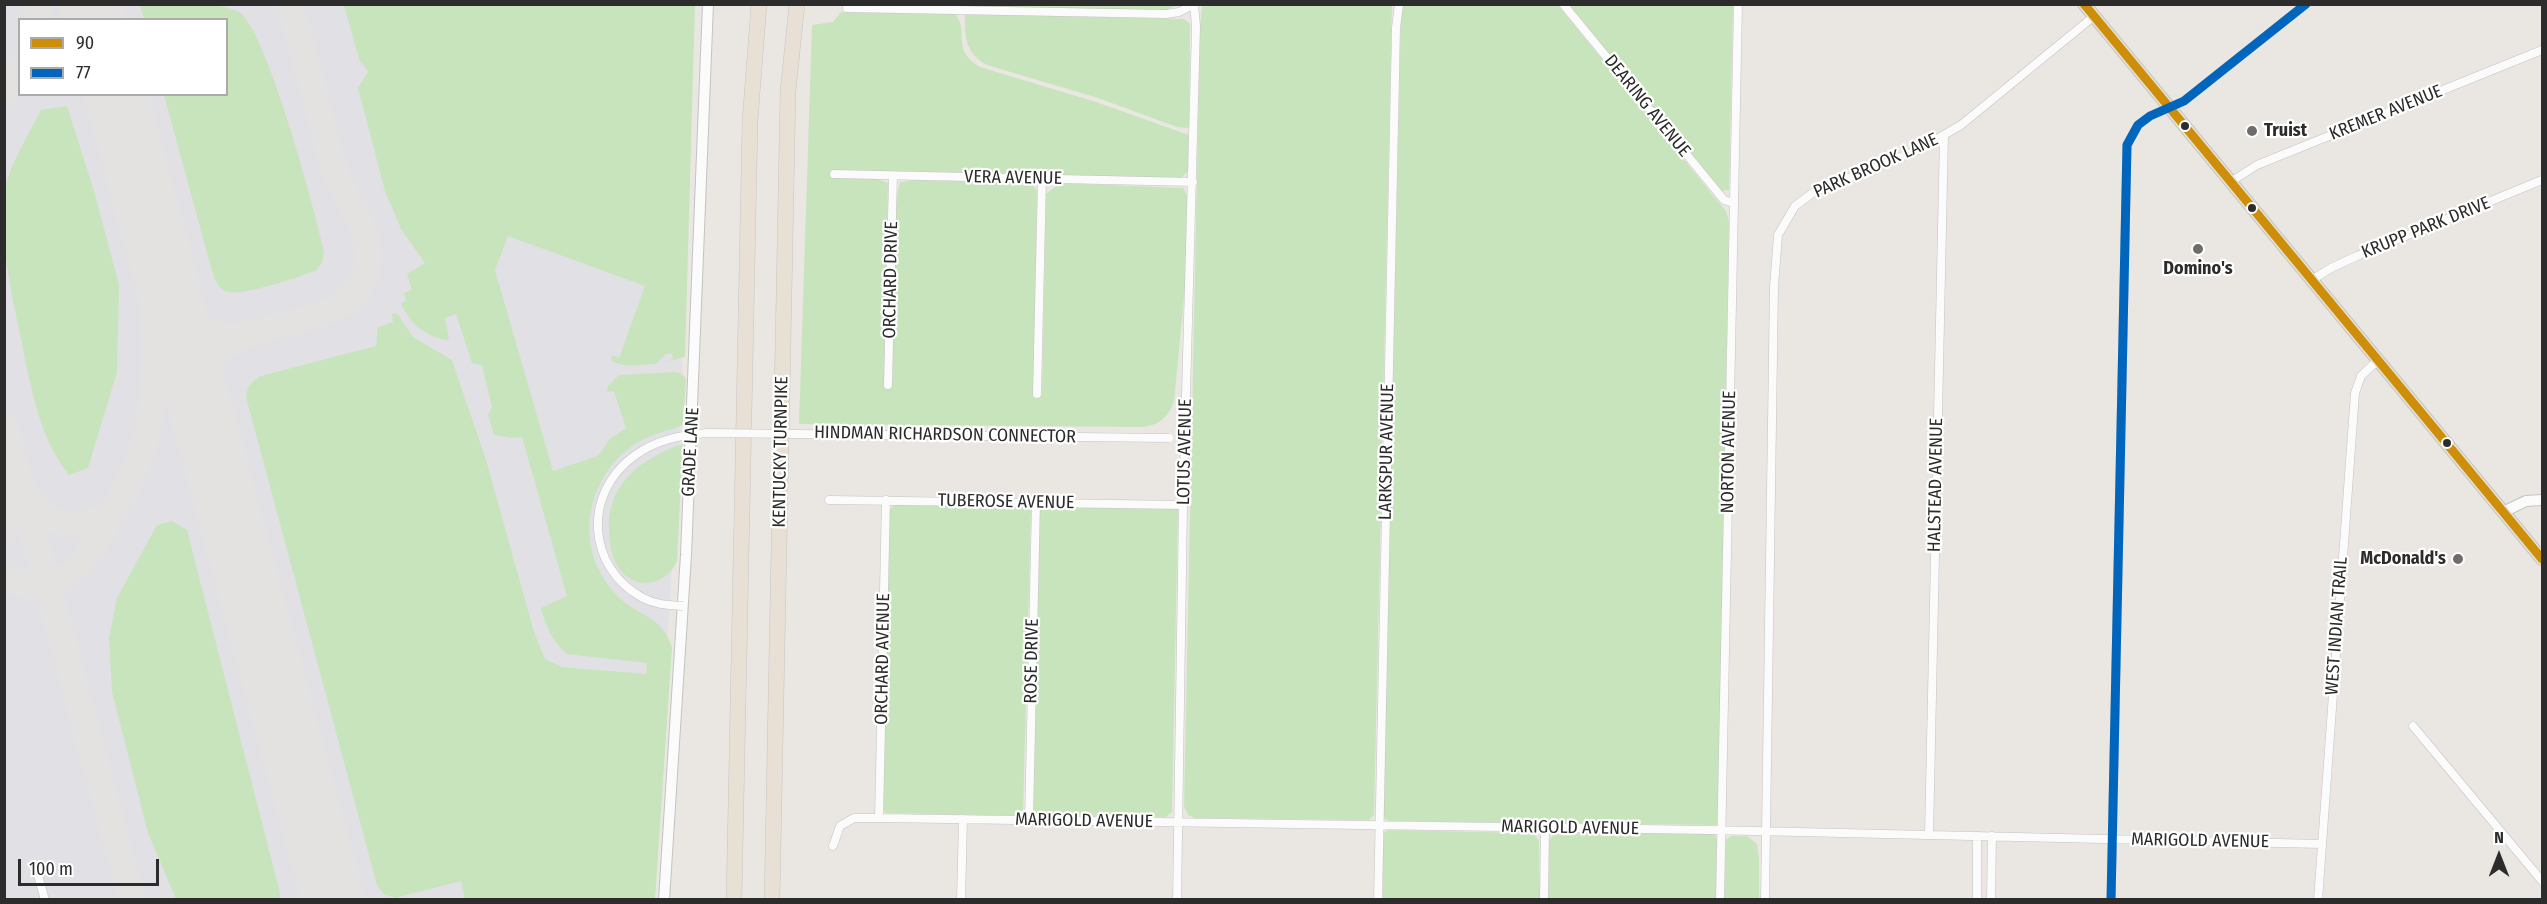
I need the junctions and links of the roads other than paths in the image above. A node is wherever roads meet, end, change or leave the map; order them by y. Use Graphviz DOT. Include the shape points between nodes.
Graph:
graph roads {
  1 [pos="708,4"];
  2 [pos="759,4"];
  3 [pos="797,4"];
  4 [pos="1399,4"];
  5 [pos="1563,4"];
  6 [pos="1738,4"];
  7 [pos="2084,4"];
  8 [pos="2306,4"];
  9 [pos="1195,5"];
  10 [pos="847,8"];
  11 [pos="2093,17"];
  12 [pos="2542,50"];
  13 [pos="2169,107"];
  14 [pos="1944,135"];
  15 [pos="834,174"];
  16 [pos="893,176"];
  17 [pos="1042,179"];
  18 [pos="2542,180"];
  19 [pos="1193,182"];
  20 [pos="2232,182"];
  21 [pos="1733,203"];
  22 [pos="2312,280"];
  23 [pos="2378,360"];
  24 [pos="888,385"];
  25 [pos="1037,394"];
  26 [pos="1185,438"];
  27 [pos="829,500"];
  28 [pos="886,500"];
  29 [pos="2542,500"];
  30 [pos="1036,502"];
  31 [pos="1183,505"];
  32 [pos="2503,512"];
  33 [pos="2542,559"];
  34 [pos="683,606"];
  35 [pos="2413,726"];
  36 [pos="879,818"];
  37 [pos="963,819"];
  38 [pos="1029,820"];
  39 [pos="1179,822"];
  40 [pos="1379,825"];
  41 [pos="1545,828"];
  42 [pos="1721,830"];
  43 [pos="1765,832"];
  44 [pos="1929,835"];
  45 [pos="1977,836"];
  46 [pos="1992,836"];
  47 [pos="2111,840"];
  48 [pos="2322,844"];
  49 [pos="833,846"];
  50 [pos="37,872"];
  51 [pos="2542,881"];
  52 [pos="45,900"];
  53 [pos="664,900"];
  54 [pos="734,900"];
  55 [pos="772,900"];
  56 [pos="961,900"];
  57 [pos="1177,900"];
  58 [pos="1378,900"];
  59 [pos="1544,900"];
  60 [pos="1720,900"];
  61 [pos="1765,900"];
  62 [pos="1977,900"];
  63 [pos="1991,900"];
  64 [pos="2111,900"];
  65 [pos="2318,900"];
  1 -- 34 [label="main road, GRADE LANE"];
  2 -- 54 [label="highway" via="749,153"];
  3 -- 55 [label="highway, KENTUCKY TURNPIKE" via="788,91"];
  4 -- 40 [label="street, LARKSPUR AVENUE"];
  5 -- 21 [label="street, DEARING AVENUE" via="1724,200"];
  6 -- 21 [label="street, NORTON AVENUE"];
  7 -- 11 [label="main road"];
  8 -- 13 [label="street" via="2184,100"];
  9 -- 10 [label="street" via="1166,14"];
  9 -- 19 [label="street, LOTUS AVENUE"];
  11 -- 13 [label="main road"];
  11 -- 14 [label="street, PARK BROOK LANE" via="1971,118"];
  12 -- 20 [label="street, KREMER AVENUE" via="2257,165"];
  13 -- 20 [label="main road"];
  13 -- 47 [label="street" via="2134,129 2126,155"];
  14 -- 43 [label="street, PARK BROOK LANE" via="1918,150 1805,197 1783,223 1776,246"];
  14 -- 44 [label="street, HALSTEAD AVENUE"];
  15 -- 16 [label="street, VERA AVENUE"];
  16 -- 17 [label="street, VERA AVENUE"];
  16 -- 24 [label="street, ORCHARD DRIVE"];
  17 -- 19 [label="street, VERA AVENUE"];
  17 -- 25 [label="street"];
  18 -- 22 [label="street, KRUPP PARK DRIVE" via="2357,256"];
  19 -- 26 [label="street, LOTUS AVENUE"];
  20 -- 22 [label="main road"];
  21 -- 42 [label="street, NORTON AVENUE"];
  22 -- 23 [label="main road"];
  23 -- 32 [label="main road"];
  23 -- 48 [label="street, WEST INDIAN TRAIL" via="2361,376 2355,393"];
  26 -- 31 [label="street, LOTUS AVENUE"];
  26 -- 34 [label="street, HINDMAN RICHARDSON CONNECTOR, bridge" via="680,435 657,443 627,462 609,486 599,513 600,544 607,566 616,578 644,599"];
  27 -- 28 [label="street, TUBEROSE AVENUE"];
  28 -- 30 [label="street, TUBEROSE AVENUE"];
  28 -- 36 [label="street, ORCHARD AVENUE"];
  29 -- 32 [label="main road" via="2526,501"];
  30 -- 31 [label="street, TUBEROSE AVENUE"];
  30 -- 38 [label="street, ROSE DRIVE"];
  31 -- 39 [label="street, LOTUS AVENUE"];
  32 -- 33 [label="main road"];
  34 -- 53 [label="main road, GRADE LANE"];
  35 -- 51 [label="street"];
  36 -- 37 [label="street, MARIGOLD AVENUE"];
  36 -- 49 [label="street, MARIGOLD AVENUE" via="854,818 840,826"];
  37 -- 38 [label="street, MARIGOLD AVENUE"];
  37 -- 56 [label="street"];
  38 -- 39 [label="street, MARIGOLD AVENUE"];
  39 -- 40 [label="street, MARIGOLD AVENUE"];
  39 -- 57 [label="street, LOTUS AVENUE"];
  40 -- 41 [label="street, MARIGOLD AVENUE"];
  40 -- 58 [label="street, LARKSPUR AVENUE"];
  41 -- 42 [label="street, MARIGOLD AVENUE"];
  41 -- 59 [label="street"];
  42 -- 43 [label="street, MARIGOLD AVENUE"];
  42 -- 60 [label="street, NORTON AVENUE"];
  43 -- 44 [label="street, MARIGOLD AVENUE"];
  43 -- 61 [label="street"];
  44 -- 45 [label="street, MARIGOLD AVENUE"];
  45 -- 46 [label="street, MARIGOLD AVENUE"];
  45 -- 62 [label="street"];
  46 -- 47 [label="street, MARIGOLD AVENUE"];
  46 -- 63 [label="street"];
  47 -- 48 [label="street, MARIGOLD AVENUE"];
  47 -- 64 [label="street"];
  48 -- 65 [label="street, WEST INDIAN TRAIL"];
  50 -- 52 [label="street"];
}
